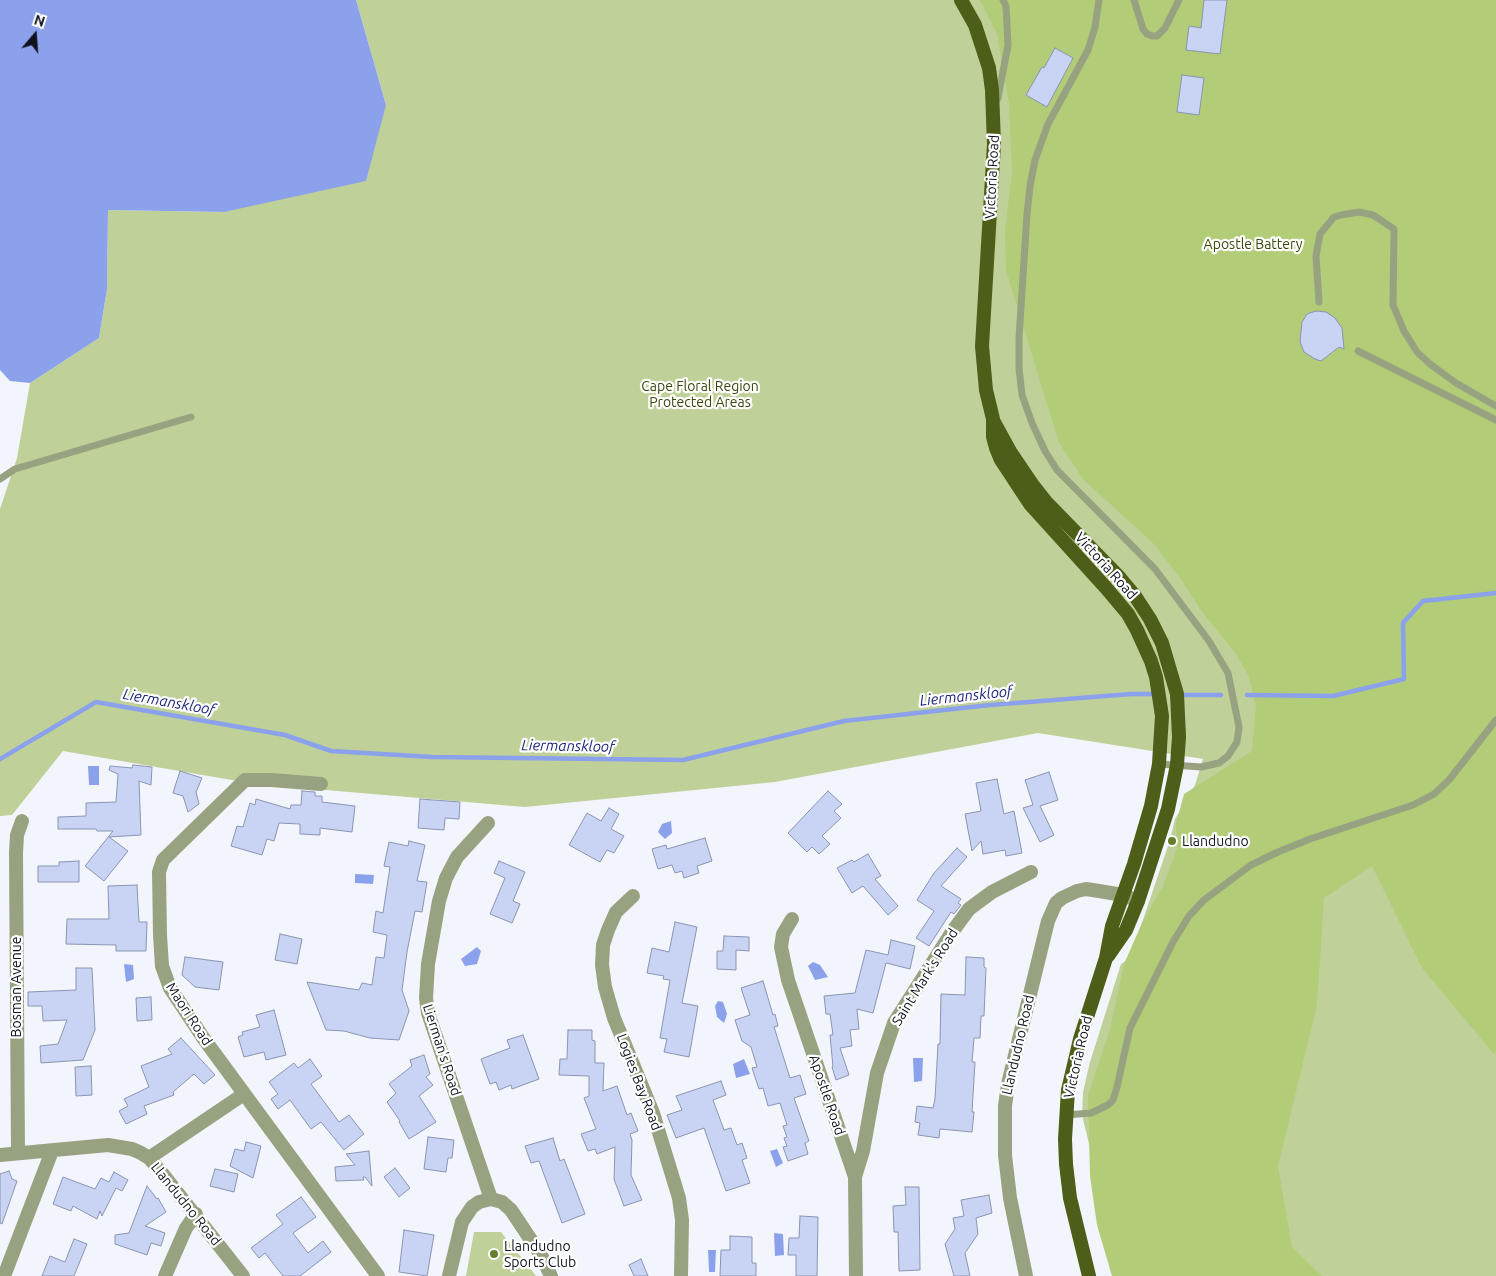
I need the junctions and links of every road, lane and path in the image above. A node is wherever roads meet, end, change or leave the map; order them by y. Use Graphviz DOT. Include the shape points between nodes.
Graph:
graph roads {
  1 [pos="961,0"];
  2 [pos="1003,0"];
  3 [pos="1099,0"];
  4 [pos="1134,0"];
  5 [pos="1178,0"];
  6 [pos="994,115"];
  7 [pos="1319,302"];
  8 [pos="1358,351"];
  9 [pos="1496,406"];
  10 [pos="191,417"];
  11 [pos="993,419"];
  12 [pos="1496,420"];
  13 [pos="0,479"];
  14 [pos="1496,720"];
  15 [pos="1159,764"];
  16 [pos="1177,765"];
  17 [pos="321,784"];
  18 [pos="22,821"];
  19 [pos="488,823"];
  20 [pos="1031,872"];
  21 [pos="633,896"];
  22 [pos="1123,896"];
  23 [pos="1138,901"];
  24 [pos="792,919"];
  25 [pos="1106,958"];
  26 [pos="244,1094"];
  27 [pos="1066,1115"];
  28 [pos="52,1151"];
  29 [pos="18,1153"];
  30 [pos="0,1155"];
  31 [pos="149,1158"];
  32 [pos="855,1177"];
  33 [pos="491,1199"];
  34 [pos="196,1214"];
  35 [pos="4,1276"];
  36 [pos="165,1276"];
  37 [pos="242,1276"];
  38 [pos="378,1276"];
  39 [pos="449,1276"];
  40 [pos="551,1276"];
  41 [pos="681,1276"];
  42 [pos="856,1276"];
  43 [pos="1026,1276"];
  44 [pos="1089,1276"];
  1 -- 6 [label="main road, Victoria Road" via="975,25 985,55"];
  2 -- 6 [label="lane" via="1008,45"];
  3 -- 16 [label="lane" via="1088,50 1048,124 1031,178 1019,368 1022,395 1032,423 1057,470 1154,570 1209,641 1228,674 1239,727 1236,742 1228,756 1219,763 1201,767"];
  4 -- 5 [label="lane" via="1142,29 1152,36 1157,36 1165,28"];
  6 -- 11 [label="main road, Victoria Road" via="982,339 986,390"];
  7 -- 9 [label="lane" via="1316,256 1320,234 1334,217 1359,212 1373,215 1394,229 1392,305 1404,332 1417,352 1430,364"];
  8 -- 12 [label="lane"];
  10 -- 13 [label="lane" via="15,469"];
  11 -- 15 [label="main road, Victoria Road" via="996,448 1020,489 1044,521 1128,614 1137,630 1151,661 1160,698 1162,736"];
  11 -- 16 [label="main road, Victoria Road" via="1032,484 1119,576 1150,619 1162,643 1177,694"];
  14 -- 27 [label="lane" via="1449,780 1434,794 1413,805 1278,852 1251,865 1204,900 1189,916 1173,942 1137,1012 1125,1045 1113,1100 1091,1113"];
  15 -- 16 [label="lane"];
  15 -- 22 [label="main road, Victoria Road" via="1151,806"];
  16 -- 23 [label="main road, Victoria Road" via="1168,809"];
  17 -- 26 [label="street, Maori Road" via="264,779 242,782 163,860 158,872 164,975 180,1005"];
  18 -- 29 [label="street, Bosman Avenue" via="16,853"];
  19 -- 33 [label="street, Lierman's Road" via="457,857 446,878 428,964 426,998 428,1014"];
  20 -- 32 [label="street, Saint Mark's Road" via="992,892 969,909 894,1023 878,1073"];
  21 -- 41 [label="street, Logies Bay Road" via="616,912 608,930 602,965 614,1018 653,1113 679,1198"];
  22 -- 23 [label="street, Llandudno Road"];
  22 -- 25 [label="main road, Victoria Road" via="1112,926"];
  22 -- 43 [label="street, Llandudno Road" via="1086,890 1070,894 1056,903 1048,921 1005,1106 1004,1142 1009,1190"];
  23 -- 25 [label="main road, Victoria Road" via="1122,937"];
  24 -- 32 [label="street, Apostle Road" via="783,934 781,947 788,980"];
  25 -- 27 [label="main road, Victoria Road" via="1080,1039"];
  26 -- 31 [label="street"];
  26 -- 38 [label="street, Maori Road"];
  27 -- 44 [label="main road, Victoria Road" via="1070,1198"];
  28 -- 29 [label="street, Llandudno Road"];
  28 -- 31 [label="street, Llandudno Road" via="108,1146 132,1149"];
  28 -- 35 [label="street"];
  29 -- 30 [label="street, Llandudno Road"];
  31 -- 34 [label="street, Llandudno Road"];
  32 -- 42 [label="street, Apostle Road"];
  33 -- 39 [label="street" via="472,1207 462,1222"];
  33 -- 40 [label="street" via="502,1202 511,1210"];
  34 -- 36 [label="street" via="186,1228"];
  34 -- 37 [label="street, Llandudno Road"];
}
